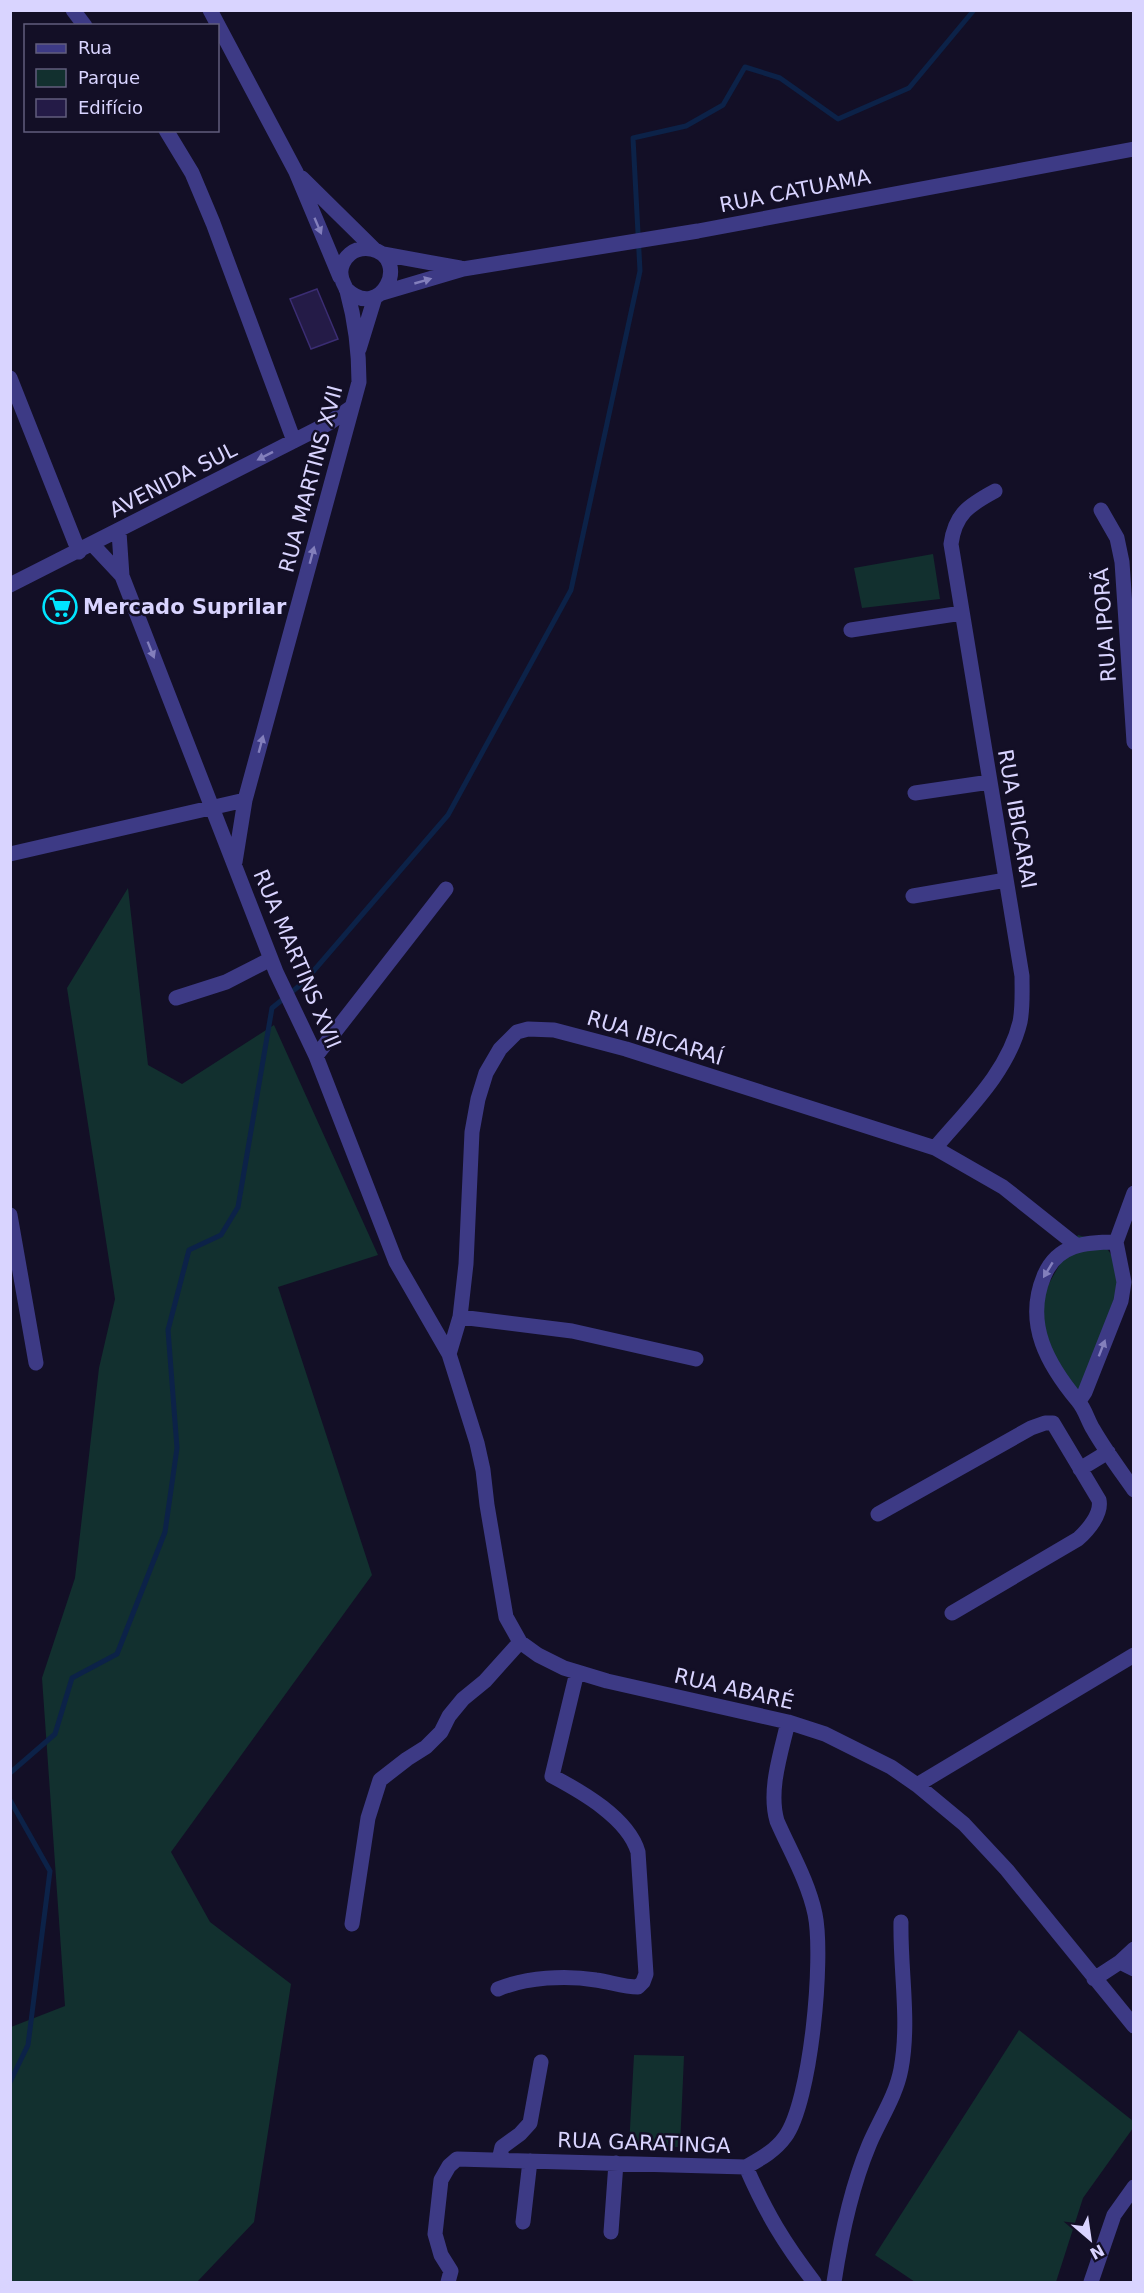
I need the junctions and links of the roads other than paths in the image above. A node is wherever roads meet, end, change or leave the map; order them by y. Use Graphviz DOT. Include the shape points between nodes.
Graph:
graph roads {
  1 [pos="73,10"];
  2 [pos="210,10"];
  3 [pos="84,24"];
  4 [pos="217,24"];
  5 [pos="219,27"];
  6 [pos="167,132"];
  7 [pos="1134,149"];
  8 [pos="296,172"];
  9 [pos="379,252"];
  10 [pos="463,269"];
  11 [pos="344,286"];
  12 [pos="379,295"];
  13 [pos="358,352"];
  14 [pos="10,378"];
  15 [pos="352,407"];
  16 [pos="294,441"];
  17 [pos="995,491"];
  18 [pos="1101,510"];
  19 [pos="119,532"];
  20 [pos="93,545"];
  21 [pos="79,552"];
  22 [pos="122,576"];
  23 [pos="10,585"];
  24 [pos="962,613"];
  25 [pos="851,630"];
  26 [pos="1132,709"];
  27 [pos="1134,742"];
  28 [pos="990,782"];
  29 [pos="915,793"];
  30 [pos="246,800"];
  31 [pos="213,807"];
  32 [pos="10,854"];
  33 [pos="235,865"];
  34 [pos="1006,880"];
  35 [pos="446,889"];
  36 [pos="914,896"];
  37 [pos="273,966"];
  38 [pos="176,998"];
  39 [pos="316,1056"];
  40 [pos="935,1148"];
  41 [pos="1134,1193"];
  42 [pos="10,1215"];
  43 [pos="1116,1242"];
  44 [pos="1076,1245"];
  45 [pos="15,1268"];
  46 [pos="460,1317"];
  47 [pos="449,1354"];
  48 [pos="696,1359"];
  49 [pos="36,1363"];
  50 [pos="1079,1401"];
  51 [pos="1108,1452"];
  52 [pos="1080,1469"];
  53 [pos="1134,1490"];
  54 [pos="878,1514"];
  55 [pos="952,1613"];
  56 [pos="520,1642"];
  57 [pos="1134,1655"];
  58 [pos="577,1672"];
  59 [pos="788,1722"];
  60 [pos="917,1785"];
  61 [pos="901,1922"];
  62 [pos="352,1924"];
  63 [pos="1134,1949"];
  64 [pos="1127,1965"];
  65 [pos="1094,1979"];
  66 [pos="498,1989"];
  67 [pos="1130,2023"];
  68 [pos="1134,2034"];
  69 [pos="541,2062"];
  70 [pos="500,2160"];
  71 [pos="530,2161"];
  72 [pos="616,2163"];
  73 [pos="746,2167"];
  74 [pos="1134,2187"];
  75 [pos="1127,2200"];
  76 [pos="523,2222"];
  77 [pos="611,2232"];
  78 [pos="448,2283"];
  79 [pos="814,2283"];
  80 [pos="834,2283"];
  81 [pos="1091,2283"];
  1 -- 3 [label="street"];
  2 -- 4 [label="street"];
  5 -- 8 [label="street"];
  6 -- 16 [label="street" via="192,173 213,223"];
  7 -- 10 [label="street, RUA CATUAMA" via="698,231"];
  8 -- 9 [label="street"];
  8 -- 11 [label="street, one-way"];
  9 -- 10 [label="street, RUA CATUAMA"];
  9 -- 11 [label="street" via="358,249 350,254 341,267"];
  9 -- 12 [label="street" via="391,269 388,286"];
  12 -- 10 [label="street, RUA CATUAMA, one-way"];
  11 -- 12 [label="street" via="359,298"];
  11 -- 13 [label="street, RUA MARTINS XVII"];
  12 -- 13 [label="street, RUA MARTINS XVII"];
  13 -- 15 [label="street, RUA MARTINS XVII" via="359,382"];
  14 -- 21 [label="street"];
  15 -- 16 [label="street, AVENIDA SUL"];
  30 -- 15 [label="street, RUA MARTINS XVII, one-way"];
  16 -- 19 [label="street, AVENIDA SUL, one-way"];
  17 -- 24 [label="street, RUA IBICARAI" via="969,506 953,528 951,544"];
  18 -- 26 [label="street, RUA IPORÃ" via="1120,550"];
  19 -- 20 [label="street, AVENIDA SUL"];
  19 -- 22 [label="street"];
  20 -- 21 [label="street, AVENIDA SUL"];
  20 -- 22 [label="street"];
  21 -- 23 [label="street, AVENIDA SUL"];
  22 -- 31 [label="street, one-way"];
  24 -- 25 [label="street"];
  24 -- 28 [label="street, RUA IBICARAI"];
  26 -- 27 [label="street, RUA IPORÃ"];
  28 -- 29 [label="street"];
  28 -- 34 [label="street, RUA IBICARAI"];
  30 -- 31 [label="street"];
  30 -- 33 [label="street, RUA MARTINS XVII"];
  31 -- 32 [label="street"];
  31 -- 33 [label="street"];
  33 -- 37 [label="street, RUA MARTINS XVII"];
  34 -- 36 [label="street"];
  34 -- 40 [label="street, RUA IBICARAI" via="1022,976 1020,1020 1003,1066"];
  35 -- 39 [label="street"];
  37 -- 38 [label="street"];
  37 -- 39 [label="street, RUA MARTINS XVII"];
  39 -- 47 [label="street, RUA MARTINS XVII" via="396,1262"];
  40 -- 44 [label="street, RUA IBICARAÍ" via="1003,1187"];
  40 -- 46 [label="street, RUA IBICARAÍ" via="576,1035 540,1029 517,1032 492,1061 478,1099 472,1132"];
  41 -- 43 [label="street"];
  42 -- 45 [label="street"];
  43 -- 44 [label="street"];
  50 -- 43 [label="street, one-way" via="1124,1289"];
  44 -- 50 [label="street, one-way" via="1063,1252 1046,1271 1035,1312 1046,1351 1064,1384"];
  45 -- 49 [label="street"];
  46 -- 47 [label="street, RUA IBICARAÍ"];
  46 -- 48 [label="street" via="572,1331"];
  47 -- 56 [label="street, RUA ABARÉ" via="483,1470 506,1617"];
  50 -- 51 [label="street"];
  51 -- 52 [label="street"];
  51 -- 53 [label="street"];
  52 -- 54 [label="street" via="1053,1423 1045,1423"];
  52 -- 55 [label="street" via="1100,1504 1088,1530 1063,1549"];
  56 -- 58 [label="street, RUA ABARÉ" via="549,1661"];
  56 -- 62 [label="street" via="463,1699 426,1747 380,1780 368,1818"];
  57 -- 60 [label="street"];
  58 -- 59 [label="street, RUA ABARÉ"];
  58 -- 66 [label="street" via="552,1776 580,1791 625,1827 635,1840 646,1974 638,1987 573,1979 518,1982"];
  59 -- 60 [label="street, RUA ABARÉ" via="848,1744"];
  59 -- 73 [label="street, RUA GARATINGA" via="774,1810 815,1915 818,1938 814,2015 793,2122 779,2145"];
  60 -- 65 [label="street, RUA ABARÉ" via="964,1824 1007,1870"];
  61 -- 80 [label="street" via="901,2070 857,2180"];
  63 -- 64 [label="street"];
  64 -- 65 [label="street"];
  65 -- 67 [label="street, RUA ABARÉ"];
  67 -- 68 [label="street, RUA ABARÉ"];
  69 -- 70 [label="street" via="530,2123 502,2147"];
  70 -- 71 [label="street, RUA GARATINGA"];
  70 -- 78 [label="street, RUA GARATINGA" via="457,2159 441,2181 435,2234 451,2271"];
  71 -- 72 [label="street, RUA GARATINGA"];
  71 -- 76 [label="street"];
  72 -- 73 [label="street, RUA GARATINGA"];
  72 -- 77 [label="street"];
  73 -- 79 [label="street" via="769,2218"];
  74 -- 75 [label="street"];
  75 -- 81 [label="street" via="1114,2215"];
}
